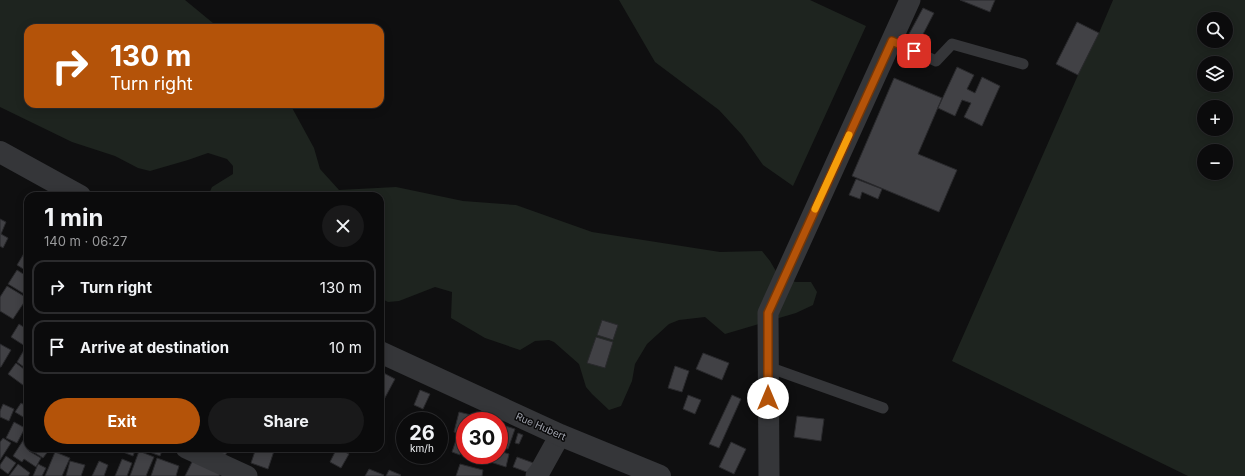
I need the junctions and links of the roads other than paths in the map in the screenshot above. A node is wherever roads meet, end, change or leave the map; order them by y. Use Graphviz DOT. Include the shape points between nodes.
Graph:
graph roads {
  1 [pos="910,0"];
  2 [pos="892,41"];
  3 [pos="1023,64"];
  4 [pos="0,152"];
  5 [pos="73,192"];
  6 [pos="384,354"];
  7 [pos="768,367"];
  8 [pos="883,408"];
  9 [pos="560,435"];
  10 [pos="195,452"];
  11 [pos="247,476"];
  12 [pos="536,476"];
  13 [pos="659,476"];
  14 [pos="768,476"];
  1 -- 2 [label="street"];
  2 -- 3 [label="lane" via="936,61 952,44"];
  2 -- 7 [label="street" via="768,313"];
  4 -- 5 [label="street"];
  6 -- 9 [label="street, Rue Hubert"];
  7 -- 8 [label="lane"];
  7 -- 14 [label="street"];
  9 -- 12 [label="street"];
  9 -- 13 [label="street, Rue Hubert"];
  10 -- 11 [label="street"];
}
